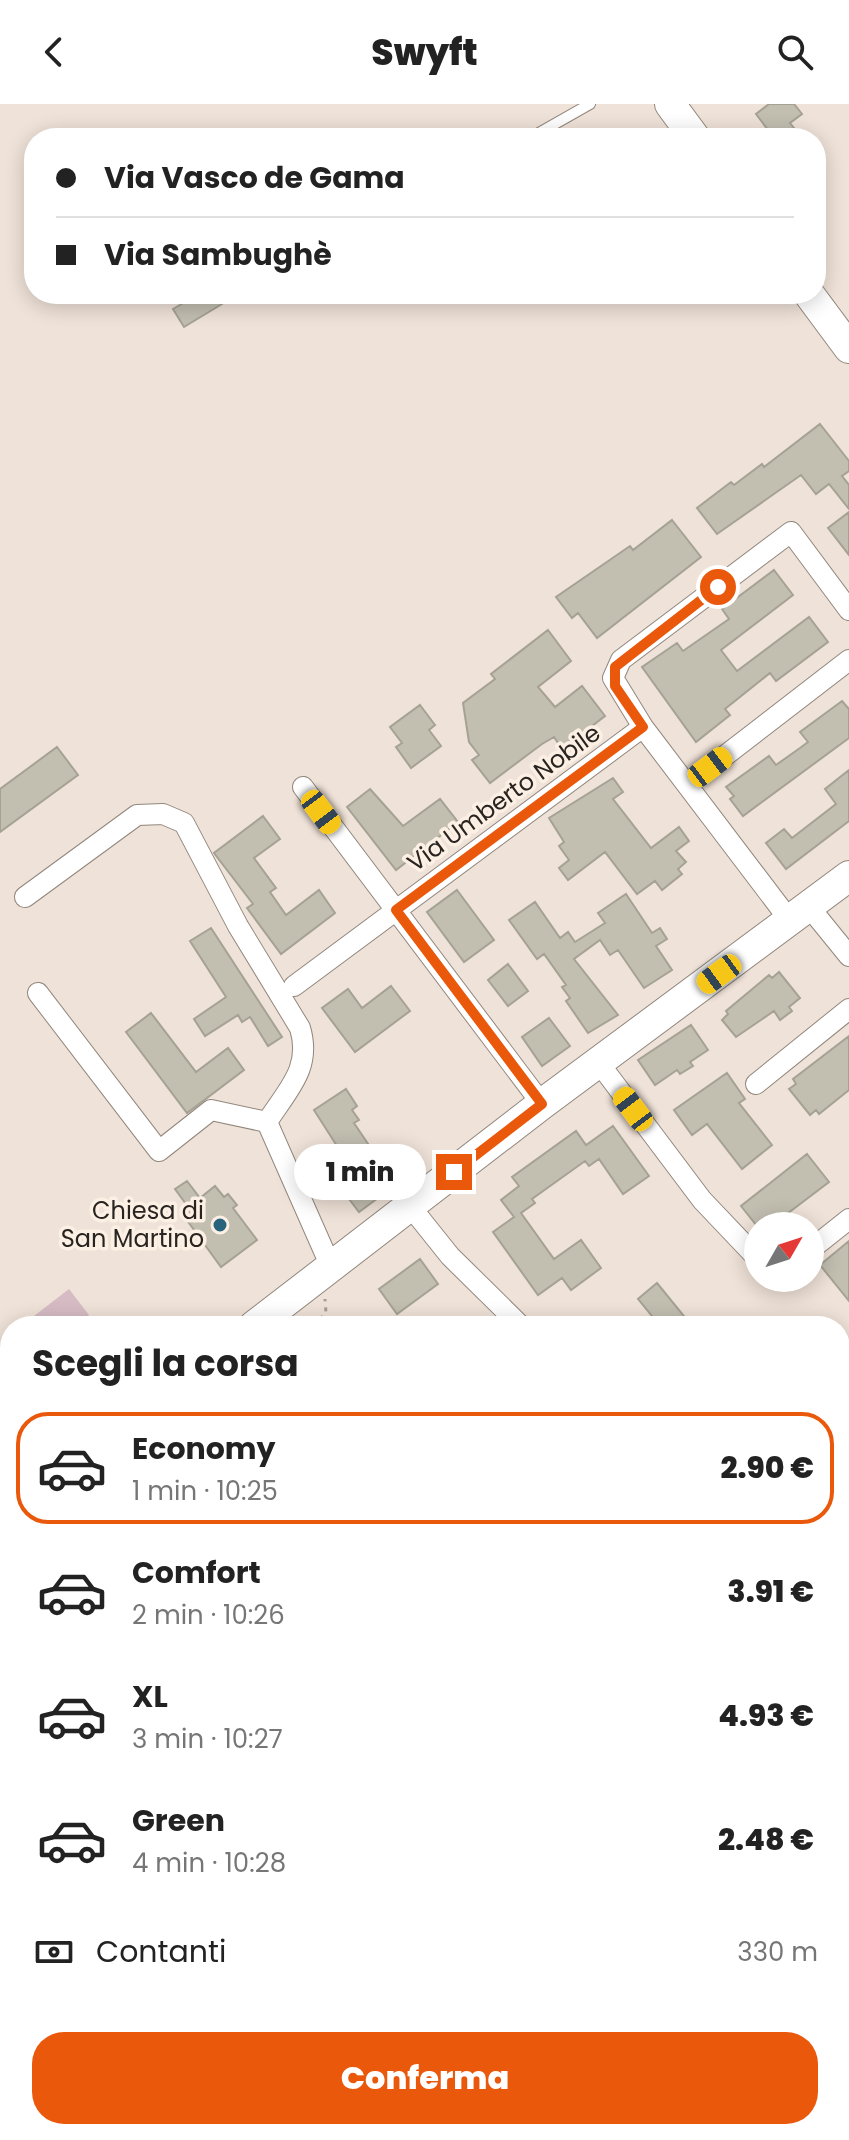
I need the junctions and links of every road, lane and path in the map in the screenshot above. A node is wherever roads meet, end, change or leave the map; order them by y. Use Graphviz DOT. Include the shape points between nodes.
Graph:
graph roads {
  1 [pos="590,104"];
  2 [pos="670,104"];
  3 [pos="548,128"];
  4 [pos="688,128"];
  5 [pos="816,304"];
  6 [pos="849,348"];
  7 [pos="849,610"];
  8 [pos="849,660"];
  9 [pos="643,727"];
  10 [pos="687,785"];
  11 [pos="303,787"];
  12 [pos="849,876"];
  13 [pos="25,897"];
  14 [pos="396,910"];
  15 [pos="800,915"];
  16 [pos="849,956"];
  17 [pos="294,986"];
  18 [pos="38,993"];
  19 [pos="849,1009"];
  20 [pos="599,1063"];
  21 [pos="756,1084"];
  22 [pos="542,1104"];
  23 [pos="267,1122"];
  24 [pos="410,1206"];
  25 [pos="849,1219"];
  26 [pos="824,1239"];
  27 [pos="744,1244"];
  28 [pos="331,1267"];
  29 [pos="272,1316"];
  30 [pos="511,1316"];
  1 -- 3 [label="lane"];
  2 -- 4 [label="street"];
  5 -- 6 [label="street"];
  7 -- 9 [label="street" via="791,532 615,667 615,686"];
  8 -- 10 [label="street"];
  9 -- 10 [label="street"];
  9 -- 14 [label="street, Via Umberto Nobile"];
  10 -- 15 [label="street"];
  11 -- 14 [label="street"];
  12 -- 15 [label="street"];
  13 -- 23 [label="street" via="137,815 163,814 184,823 305,1045 298,1074"];
  14 -- 17 [label="street, Via Umberto Nobile"];
  14 -- 22 [label="street"];
  15 -- 16 [label="street"];
  15 -- 20 [label="street"];
  18 -- 23 [label="street" via="159,1151 211,1110"];
  19 -- 21 [label="street"];
  20 -- 22 [label="street"];
  20 -- 27 [label="street" via="702,1200"];
  22 -- 24 [label="street"];
  23 -- 28 [label="street"];
  24 -- 28 [label="street"];
  24 -- 30 [label="street" via="450,1256"];
  25 -- 26 [label="street"];
  28 -- 29 [label="street"];
}
